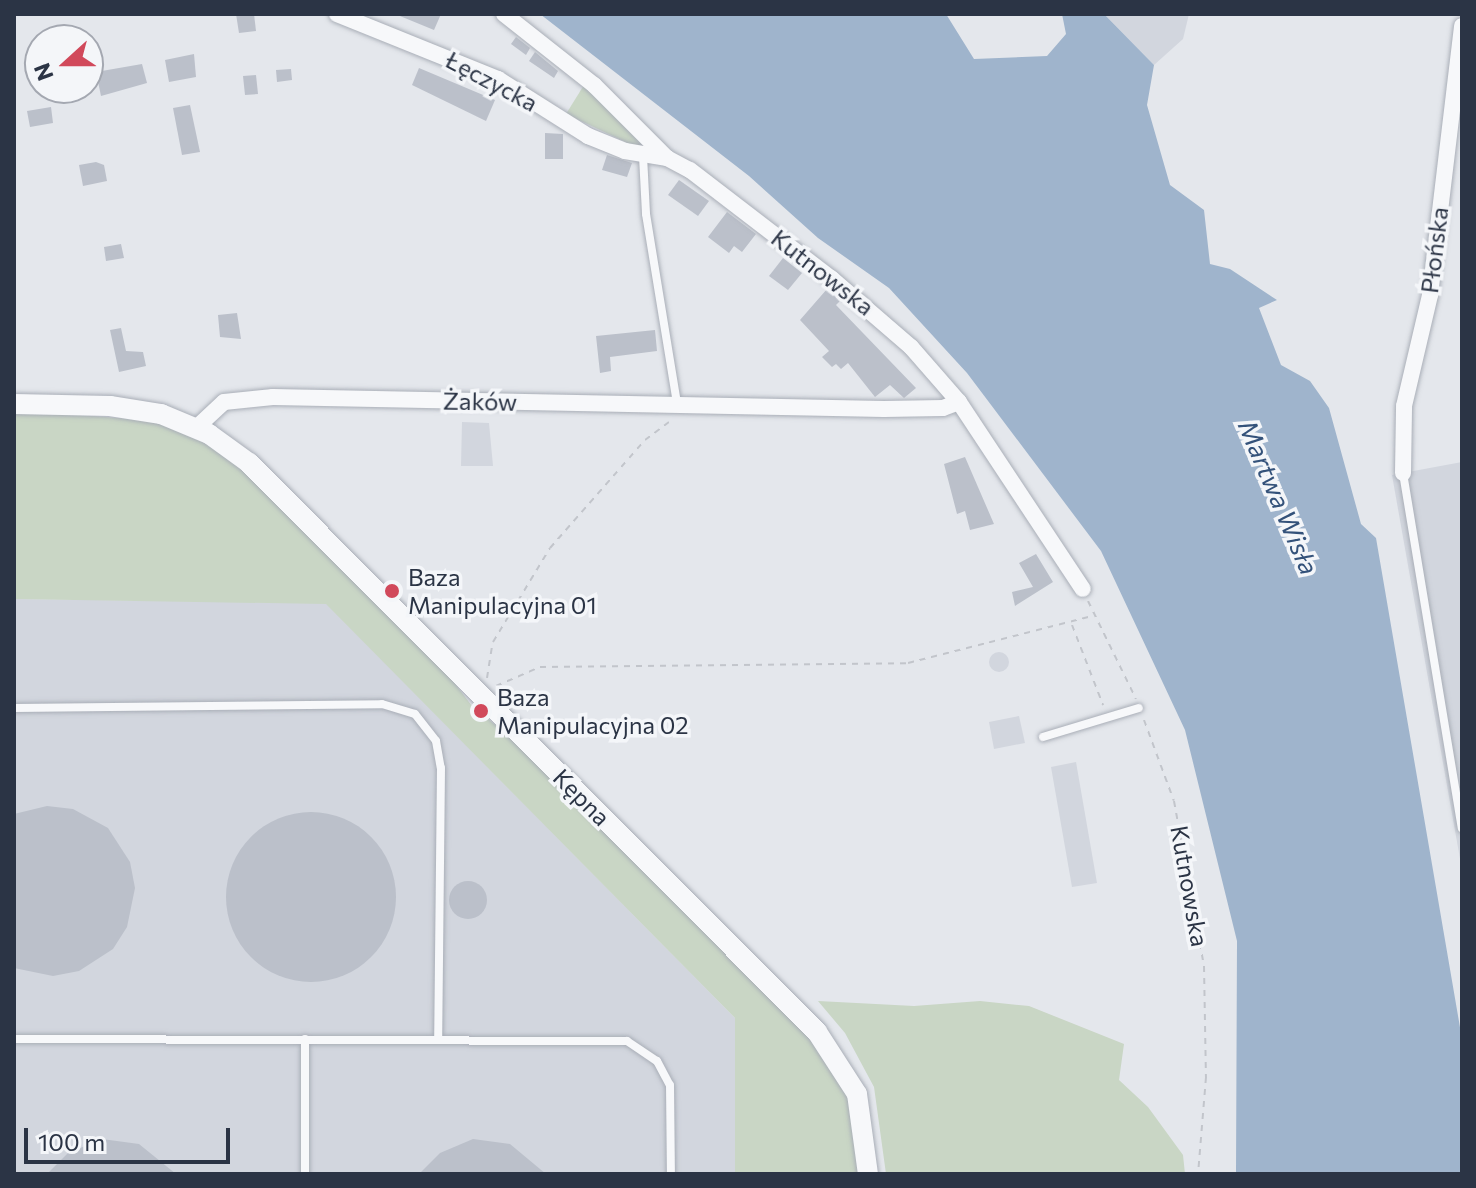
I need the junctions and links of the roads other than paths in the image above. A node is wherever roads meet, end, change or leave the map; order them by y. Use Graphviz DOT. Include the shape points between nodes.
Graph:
graph roads {
  1 [pos="337,14"];
  2 [pos="504,14"];
  3 [pos="1462,26"];
  4 [pos="643,156"];
  5 [pos="667,158"];
  6 [pos="959,402"];
  7 [pos="14,404"];
  8 [pos="677,405"];
  9 [pos="196,428"];
  10 [pos="1403,473"];
  11 [pos="1083,589"];
  12 [pos="14,708"];
  13 [pos="1139,708"];
  14 [pos="1043,737"];
  15 [pos="1462,828"];
  16 [pos="438,1038"];
  17 [pos="14,1039"];
  18 [pos="305,1039"];
  19 [pos="305,1174"];
  20 [pos="671,1174"];
  21 [pos="868,1174"];
  1 -- 4 [label="street, Łęczycka" via="498,79 588,136"];
  2 -- 5 [label="street, Kutnowska" via="594,85"];
  3 -- 10 [label="street, Płońska" via="1430,295 1404,406"];
  4 -- 5 [label="street, Łęczycka"];
  4 -- 8 [label="lane" via="646,214"];
  5 -- 6 [label="street, Kutnowska" via="690,170 880,317"];
  6 -- 8 [label="street, Żaków" via="933,409"];
  6 -- 11 [label="street, Kutnowska"];
  7 -- 9 [label="street" via="128,408"];
  8 -- 9 [label="street, Żaków" via="273,397 224,402"];
  9 -- 21 [label="street, Kępna" via="264,477 817,1032 857,1094"];
  10 -- 15 [label="lane"];
  12 -- 16 [label="lane" via="382,704 415,714 436,741 441,768"];
  13 -- 14 [label="lane"];
  16 -- 18 [label="lane"];
  16 -- 20 [label="lane" via="609,1039 643,1048 670,1085"];
  17 -- 18 [label="lane"];
  18 -- 19 [label="lane"];
}
